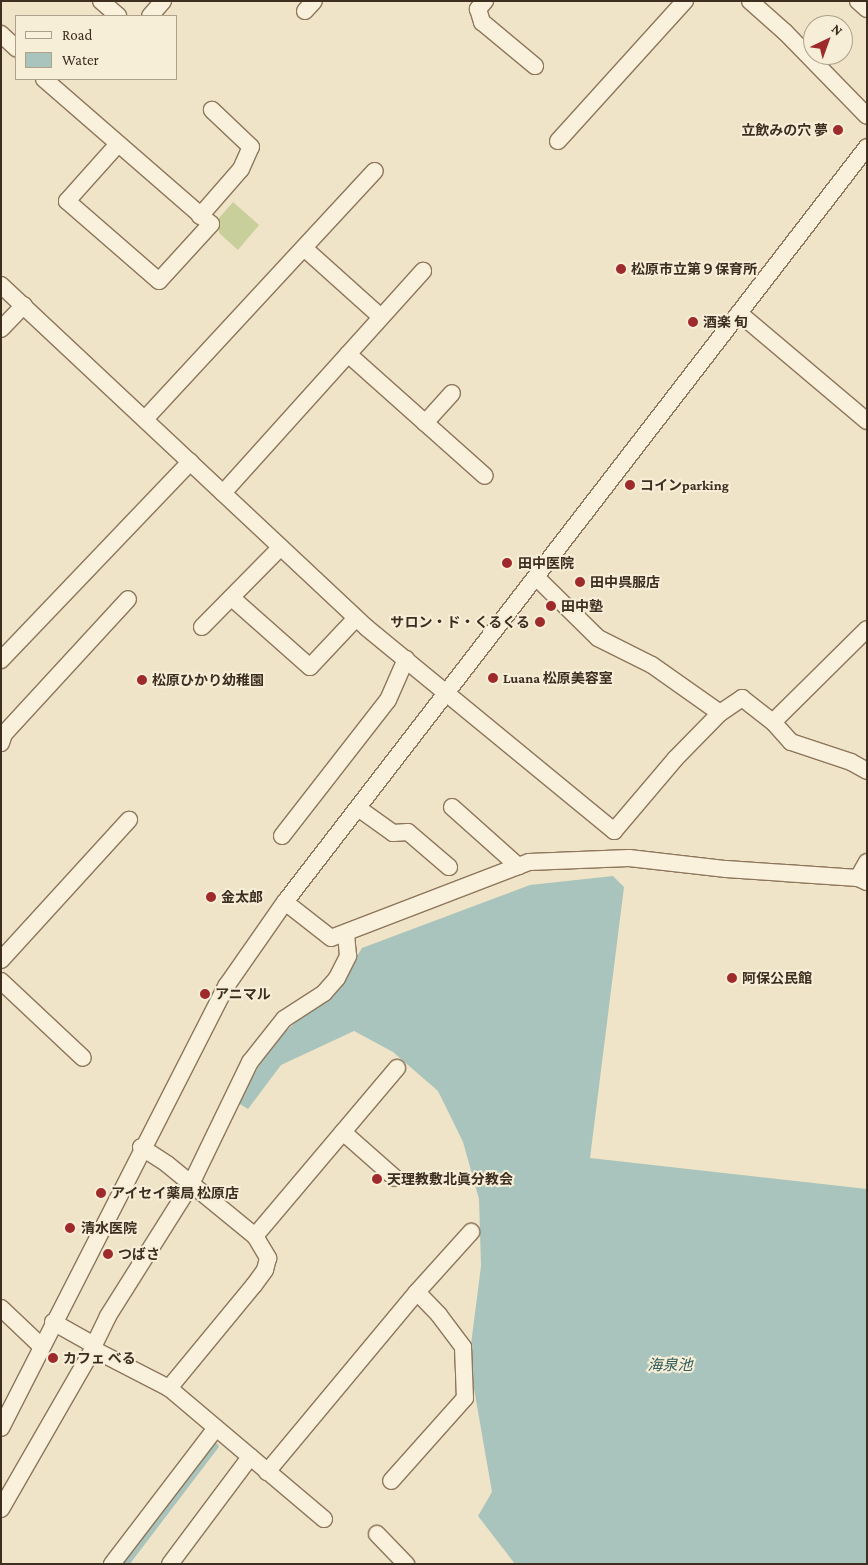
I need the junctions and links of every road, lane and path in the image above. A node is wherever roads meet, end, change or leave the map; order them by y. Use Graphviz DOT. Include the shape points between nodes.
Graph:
graph roads {
  1 [pos="101,1"];
  2 [pos="164,1"];
  3 [pos="485,1"];
  4 [pos="685,1"];
  5 [pos="750,1"];
  6 [pos="858,1"];
  7 [pos="867,9"];
  8 [pos="117,15"];
  9 [pos="151,15"];
  10 [pos="1,34"];
  11 [pos="15,47"];
  12 [pos="535,66"];
  13 [pos="45,80"];
  14 [pos="212,110"];
  15 [pos="867,116"];
  16 [pos="558,141"];
  17 [pos="118,144"];
  18 [pos="867,147"];
  19 [pos="375,172"];
  20 [pos="200,216"];
  21 [pos="304,248"];
  22 [pos="423,271"];
  23 [pos="1,285"];
  24 [pos="24,305"];
  25 [pos="739,313"];
  26 [pos="381,317"];
  27 [pos="1,329"];
  28 [pos="348,354"];
  29 [pos="452,393"];
  30 [pos="145,419"];
  31 [pos="867,421"];
  32 [pos="426,422"];
  33 [pos="190,462"];
  34 [pos="485,476"];
  35 [pos="223,493"];
  36 [pos="281,547"];
  37 [pos="536,577"];
  38 [pos="128,598"];
  39 [pos="232,598"];
  40 [pos="356,618"];
  41 [pos="202,628"];
  42 [pos="867,629"];
  43 [pos="406,659"];
  44 [pos="1,660"];
  45 [pos="447,692"];
  46 [pos="720,713"];
  47 [pos="773,722"];
  48 [pos="1,743"];
  49 [pos="867,771"];
  50 [pos="452,807"];
  51 [pos="358,808"];
  52 [pos="130,820"];
  53 [pos="282,836"];
  54 [pos="867,862"];
  55 [pos="518,866"];
  56 [pos="449,867"];
  57 [pos="862,880"];
  58 [pos="285,902"];
  59 [pos="346,934"];
  60 [pos="1,960"];
  61 [pos="1,981"];
  62 [pos="83,1058"];
  63 [pos="397,1068"];
  64 [pos="343,1132"];
  65 [pos="142,1148"];
  66 [pos="395,1178"];
  67 [pos="191,1184"];
  68 [pos="471,1232"];
  69 [pos="255,1236"];
  70 [pos="417,1292"];
  71 [pos="1,1308"];
  72 [pos="53,1322"];
  73 [pos="41,1346"];
  74 [pos="94,1347"];
  75 [pos="169,1388"];
  76 [pos="1,1428"];
  77 [pos="216,1428"];
  78 [pos="250,1457"];
  79 [pos="267,1472"];
  80 [pos="391,1481"];
  81 [pos="1,1509"];
  82 [pos="324,1520"];
  83 [pos="377,1534"];
  84 [pos="112,1564"];
  85 [pos="170,1564"];
  86 [pos="406,1564"];
  1 -- 8 [label="street"];
  2 -- 9 [label="street"];
  3 -- 12 [label="street" via="478,9 482,22"];
  4 -- 16 [label="street"];
  5 -- 15 [label="street"];
  6 -- 7 [label="street"];
  10 -- 11 [label="street"];
  13 -- 17 [label="street"];
  14 -- 20 [label="street" via="251,147 241,169"];
  17 -- 20 [label="street"];
  17 -- 20 [label="street" via="67,200 159,282 211,224"];
  18 -- 25 [label="street"];
  19 -- 21 [label="street"];
  21 -- 26 [label="street"];
  21 -- 30 [label="street"];
  22 -- 26 [label="street"];
  23 -- 24 [label="street"];
  24 -- 27 [label="street"];
  24 -- 30 [label="street"];
  25 -- 31 [label="street"];
  25 -- 37 [label="street"];
  26 -- 28 [label="street"];
  28 -- 32 [label="street"];
  28 -- 35 [label="street"];
  29 -- 32 [label="street"];
  30 -- 33 [label="street"];
  32 -- 34 [label="street"];
  33 -- 35 [label="street"];
  33 -- 44 [label="street"];
  35 -- 36 [label="street"];
  36 -- 39 [label="street"];
  36 -- 40 [label="street"];
  37 -- 45 [label="street"];
  37 -- 46 [label="street" via="598,638 652,665"];
  38 -- 48 [label="street" via="4,734"];
  39 -- 40 [label="street" via="310,667"];
  39 -- 41 [label="street"];
  40 -- 43 [label="street"];
  42 -- 47 [label="street"];
  43 -- 45 [label="street"];
  43 -- 53 [label="street" via="388,700"];
  45 -- 46 [label="street" via="614,831 675,759"];
  45 -- 51 [label="street"];
  46 -- 47 [label="street" via="742,698"];
  47 -- 49 [label="street" via="791,742"];
  50 -- 55 [label="street"];
  51 -- 56 [label="street" via="393,833 408,832"];
  51 -- 58 [label="street"];
  52 -- 60 [label="street"];
  54 -- 57 [label="street"];
  55 -- 57 [label="street" via="529,862 629,858"];
  55 -- 59 [label="street"];
  58 -- 59 [label="street" via="331,938"];
  58 -- 65 [label="street" via="227,985"];
  59 -- 67 [label="street" via="348,956 337,978 324,993 284,1019 250,1062"];
  61 -- 62 [label="street"];
  63 -- 64 [label="street"];
  64 -- 66 [label="street"];
  64 -- 69 [label="street"];
  65 -- 67 [label="street"];
  65 -- 72 [label="street"];
  67 -- 69 [label="street"];
  67 -- 74 [label="street" via="108,1316"];
  68 -- 70 [label="street"];
  69 -- 75 [label="street" via="268,1258 265,1270"];
  70 -- 79 [label="street"];
  70 -- 80 [label="street" via="439,1314 463,1347 466,1398"];
  71 -- 73 [label="street"];
  72 -- 73 [label="street"];
  72 -- 74 [label="street"];
  73 -- 76 [label="street"];
  74 -- 75 [label="street"];
  74 -- 81 [label="street"];
  75 -- 77 [label="street"];
  77 -- 78 [label="street"];
  77 -- 84 [label="street"];
  78 -- 79 [label="street"];
  78 -- 85 [label="street"];
  79 -- 82 [label="street"];
  83 -- 86 [label="street"];
}
